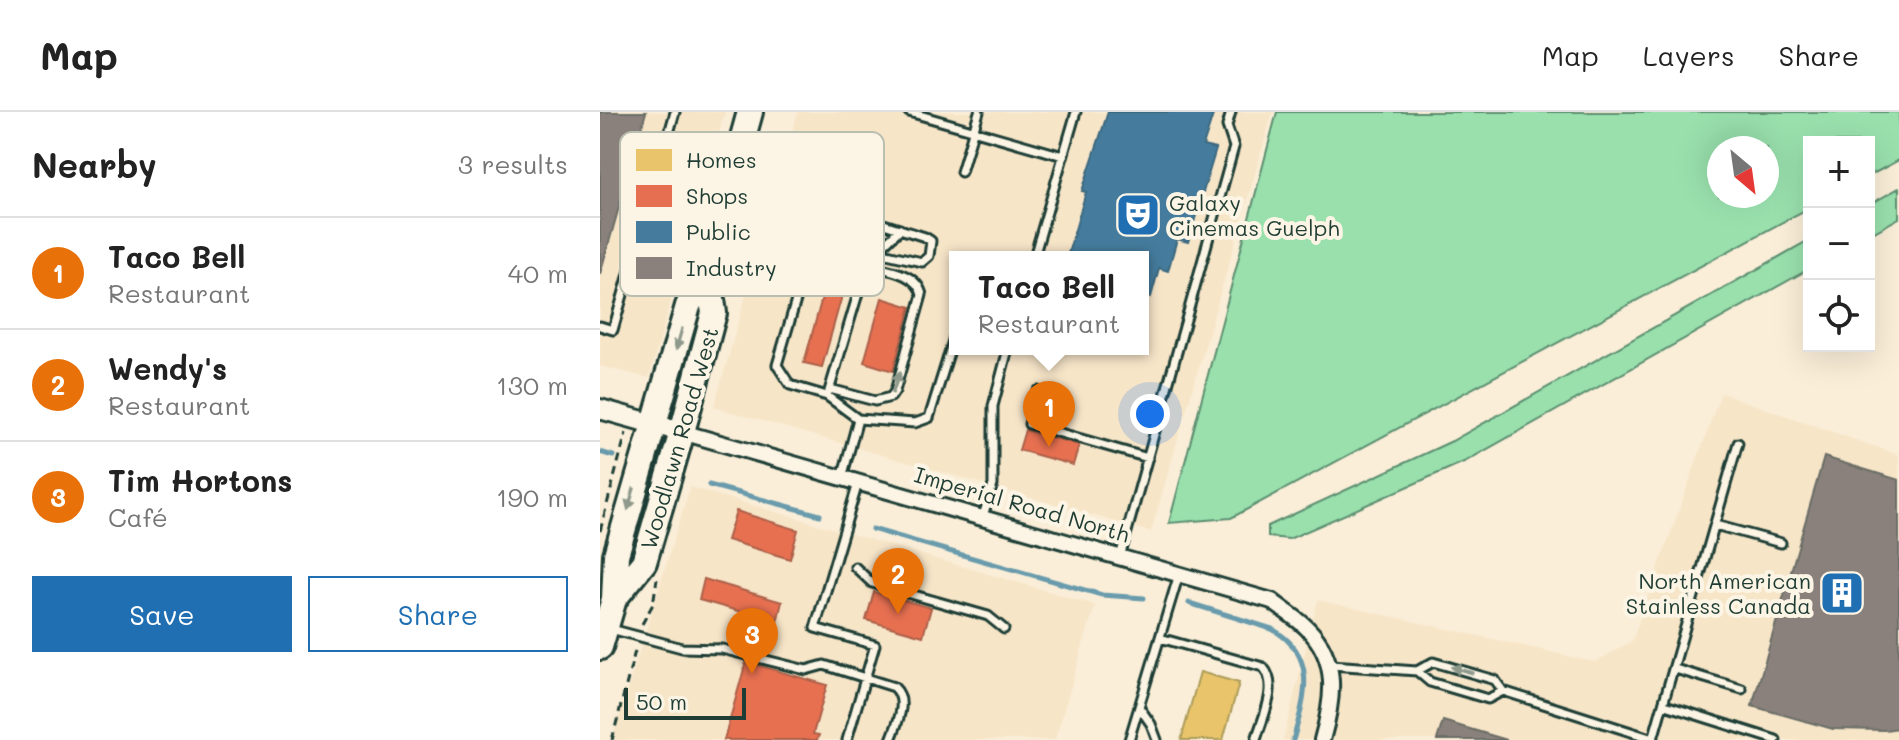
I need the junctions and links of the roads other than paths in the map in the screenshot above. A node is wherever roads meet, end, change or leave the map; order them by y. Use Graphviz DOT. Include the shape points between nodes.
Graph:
graph roads {
  1 [pos="675,112"];
  2 [pos="750,112"];
  3 [pos="909,112"];
  4 [pos="979,112"];
  5 [pos="1076,112"];
  6 [pos="1231,112"];
  7 [pos="973,131"];
  8 [pos="669,132"];
  9 [pos="744,132"];
  10 [pos="1063,156"];
  11 [pos="961,172"];
  12 [pos="884,224"];
  13 [pos="900,229"];
  14 [pos="884,246"];
  15 [pos="1036,251"];
  16 [pos="884,254"];
  17 [pos="884,269"];
  18 [pos="623,296"];
  19 [pos="693,296"];
  20 [pos="711,296"];
  21 [pos="797,296"];
  22 [pos="857,296"];
  23 [pos="600,326"];
  24 [pos="949,353"];
  25 [pos="1006,355"];
  26 [pos="1038,391"];
  27 [pos="828,392"];
  28 [pos="600,409"];
  29 [pos="858,419"];
  30 [pos="642,421"];
  31 [pos="682,432"];
  32 [pos="1738,443"];
  33 [pos="1148,458"];
  34 [pos="842,478"];
  35 [pos="858,483"];
  36 [pos="982,519"];
  37 [pos="1715,525"];
  38 [pos="1781,543"];
  39 [pos="1120,557"];
  40 [pos="855,567"];
  41 [pos="1179,574"];
  42 [pos="614,599"];
  43 [pos="1004,629"];
  44 [pos="603,637"];
  45 [pos="1160,638"];
  46 [pos="1331,665"];
  47 [pos="1675,669"];
  48 [pos="1417,671"];
  49 [pos="866,677"];
  50 [pos="1742,689"];
  51 [pos="1503,691"];
  52 [pos="1665,705"];
  53 [pos="1139,707"];
  54 [pos="847,740"];
  55 [pos="891,740"];
  56 [pos="1129,740"];
  57 [pos="1157,740"];
  58 [pos="1256,740"];
  59 [pos="1322,740"];
  60 [pos="1654,740"];
  61 [pos="1776,740"];
  1 -- 8 [label="lane"];
  2 -- 9 [label="main road, Woodlawn Road West"];
  3 -- 7 [label="lane"];
  4 -- 7 [label="lane"];
  5 -- 10 [label="lane"];
  6 -- 33 [label="lane" via="1227,126 1234,147"];
  7 -- 10 [label="lane"];
  7 -- 11 [label="lane"];
  10 -- 15 [label="lane"];
  12 -- 13 [label="lane"];
  13 -- 14 [label="lane"];
  13 -- 16 [label="lane" via="931,241 929,256 914,262"];
  27 -- 17 [label="lane, one-way" via="875,401 895,391 922,295 912,278"];
  18 -- 23 [label="lane" via="613,330"];
  19 -- 30 [label="main road, Woodlawn Road West, one-way"];
  20 -- 31 [label="main road, Woodlawn Road West" via="714,313"];
  21 -- 27 [label="lane" via="777,365 790,385"];
  22 -- 27 [label="lane"];
  24 -- 29 [label="lane" via="929,418 915,423"];
  25 -- 36 [label="lane" via="993,406 993,485"];
  26 -- 33 [label="lane" via="1029,424"];
  27 -- 29 [label="lane"];
  28 -- 30 [label="street, Imperial Road North"];
  29 -- 34 [label="lane"];
  30 -- 31 [label="street, Imperial Road North"];
  30 -- 42 [label="main road, Woodlawn Road West, one-way" via="616,555"];
  31 -- 34 [label="street, Imperial Road North"];
  31 -- 42 [label="main road, Woodlawn Road West" via="644,562"];
  32 -- 37 [label="lane"];
  33 -- 39 [label="lane"];
  34 -- 35 [label="street, Imperial Road North"];
  35 -- 36 [label="street, Imperial Road North"];
  35 -- 49 [label="lane" via="815,628 875,645"];
  36 -- 39 [label="street, Imperial Road North"];
  37 -- 38 [label="lane"];
  37 -- 47 [label="lane"];
  39 -- 41 [label="street, Imperial Road North"];
  40 -- 43 [label="lane" via="872,583 988,616"];
  41 -- 45 [label="lane"];
  41 -- 46 [label="street, Imperial Road North" via="1272,601 1309,630"];
  42 -- 44 [label="main road, Woodlawn Road West"];
  44 -- 49 [label="lane" via="722,649 806,670 824,665"];
  45 -- 53 [label="lane"];
  45 -- 58 [label="lane" via="1263,667 1270,674 1272,684"];
  46 -- 48 [label="lane"];
  46 -- 59 [label="street" via="1331,707"];
  47 -- 50 [label="lane"];
  47 -- 52 [label="lane"];
  48 -- 51 [label="lane" via="1430,682 1488,699"];
  51 -- 48 [label="lane, one-way" via="1495,680 1433,662"];
  49 -- 54 [label="lane"];
  49 -- 55 [label="lane" via="900,692 902,704"];
  51 -- 60 [label="lane"];
  52 -- 60 [label="lane"];
  52 -- 61 [label="lane"];
  53 -- 56 [label="lane"];
  53 -- 57 [label="lane"];
}
